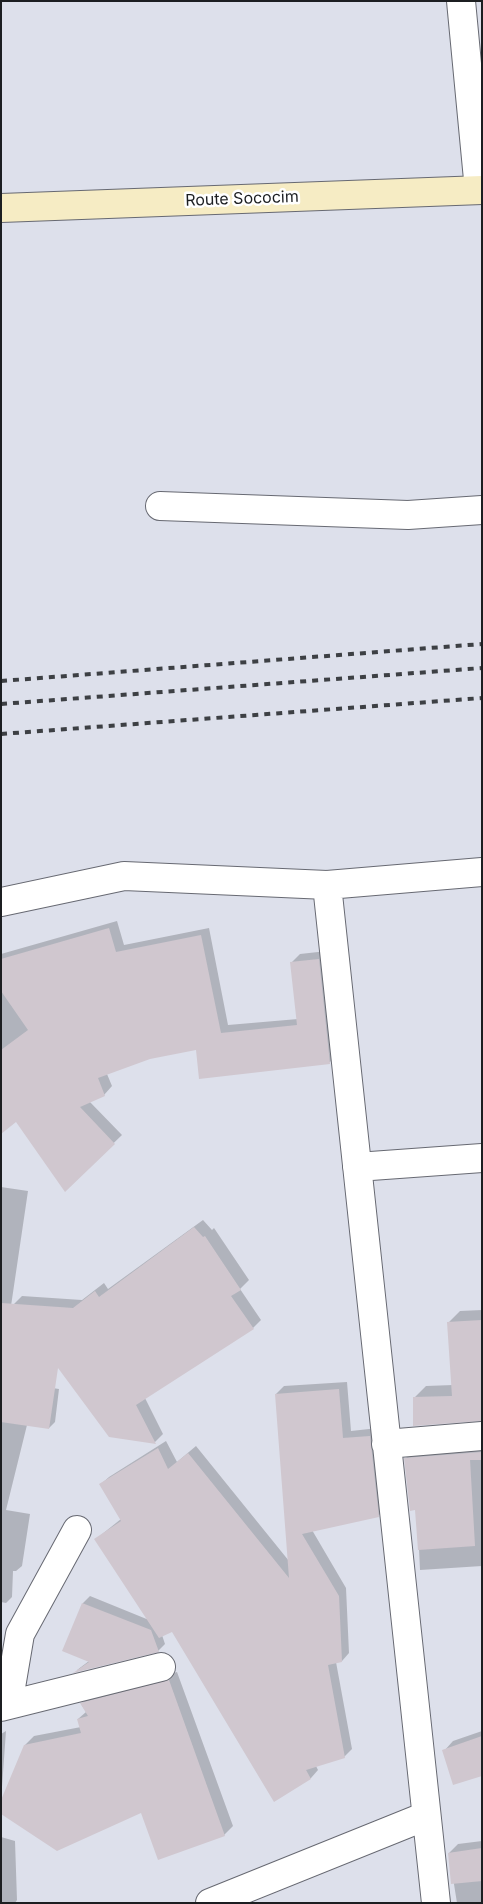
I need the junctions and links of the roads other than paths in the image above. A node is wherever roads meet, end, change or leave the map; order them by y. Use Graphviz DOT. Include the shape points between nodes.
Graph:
graph roads {
  1 [pos="461,1"];
  2 [pos="480,190"];
  3 [pos="1,208"];
  4 [pos="160,506"];
  5 [pos="482,510"];
  6 [pos="482,872"];
  7 [pos="327,885"];
  8 [pos="1,902"];
  9 [pos="482,1158"];
  10 [pos="357,1167"];
  11 [pos="482,1436"];
  12 [pos="386,1444"];
  13 [pos="77,1530"];
  14 [pos="161,1667"];
  15 [pos="5,1706"];
  16 [pos="426,1816"];
  17 [pos="210,1903"];
  18 [pos="436,1903"];
  1 -- 2 [label="street"];
  2 -- 3 [label="street, Route Sococim"];
  4 -- 5 [label="street" via="408,515"];
  6 -- 7 [label="street"];
  7 -- 8 [label="street" via="124,876"];
  7 -- 10 [label="street"];
  9 -- 10 [label="street"];
  10 -- 12 [label="street"];
  11 -- 12 [label="street"];
  12 -- 16 [label="street"];
  13 -- 15 [label="street" via="20,1634"];
  14 -- 15 [label="street"];
  16 -- 17 [label="street"];
  16 -- 18 [label="street"];
}
